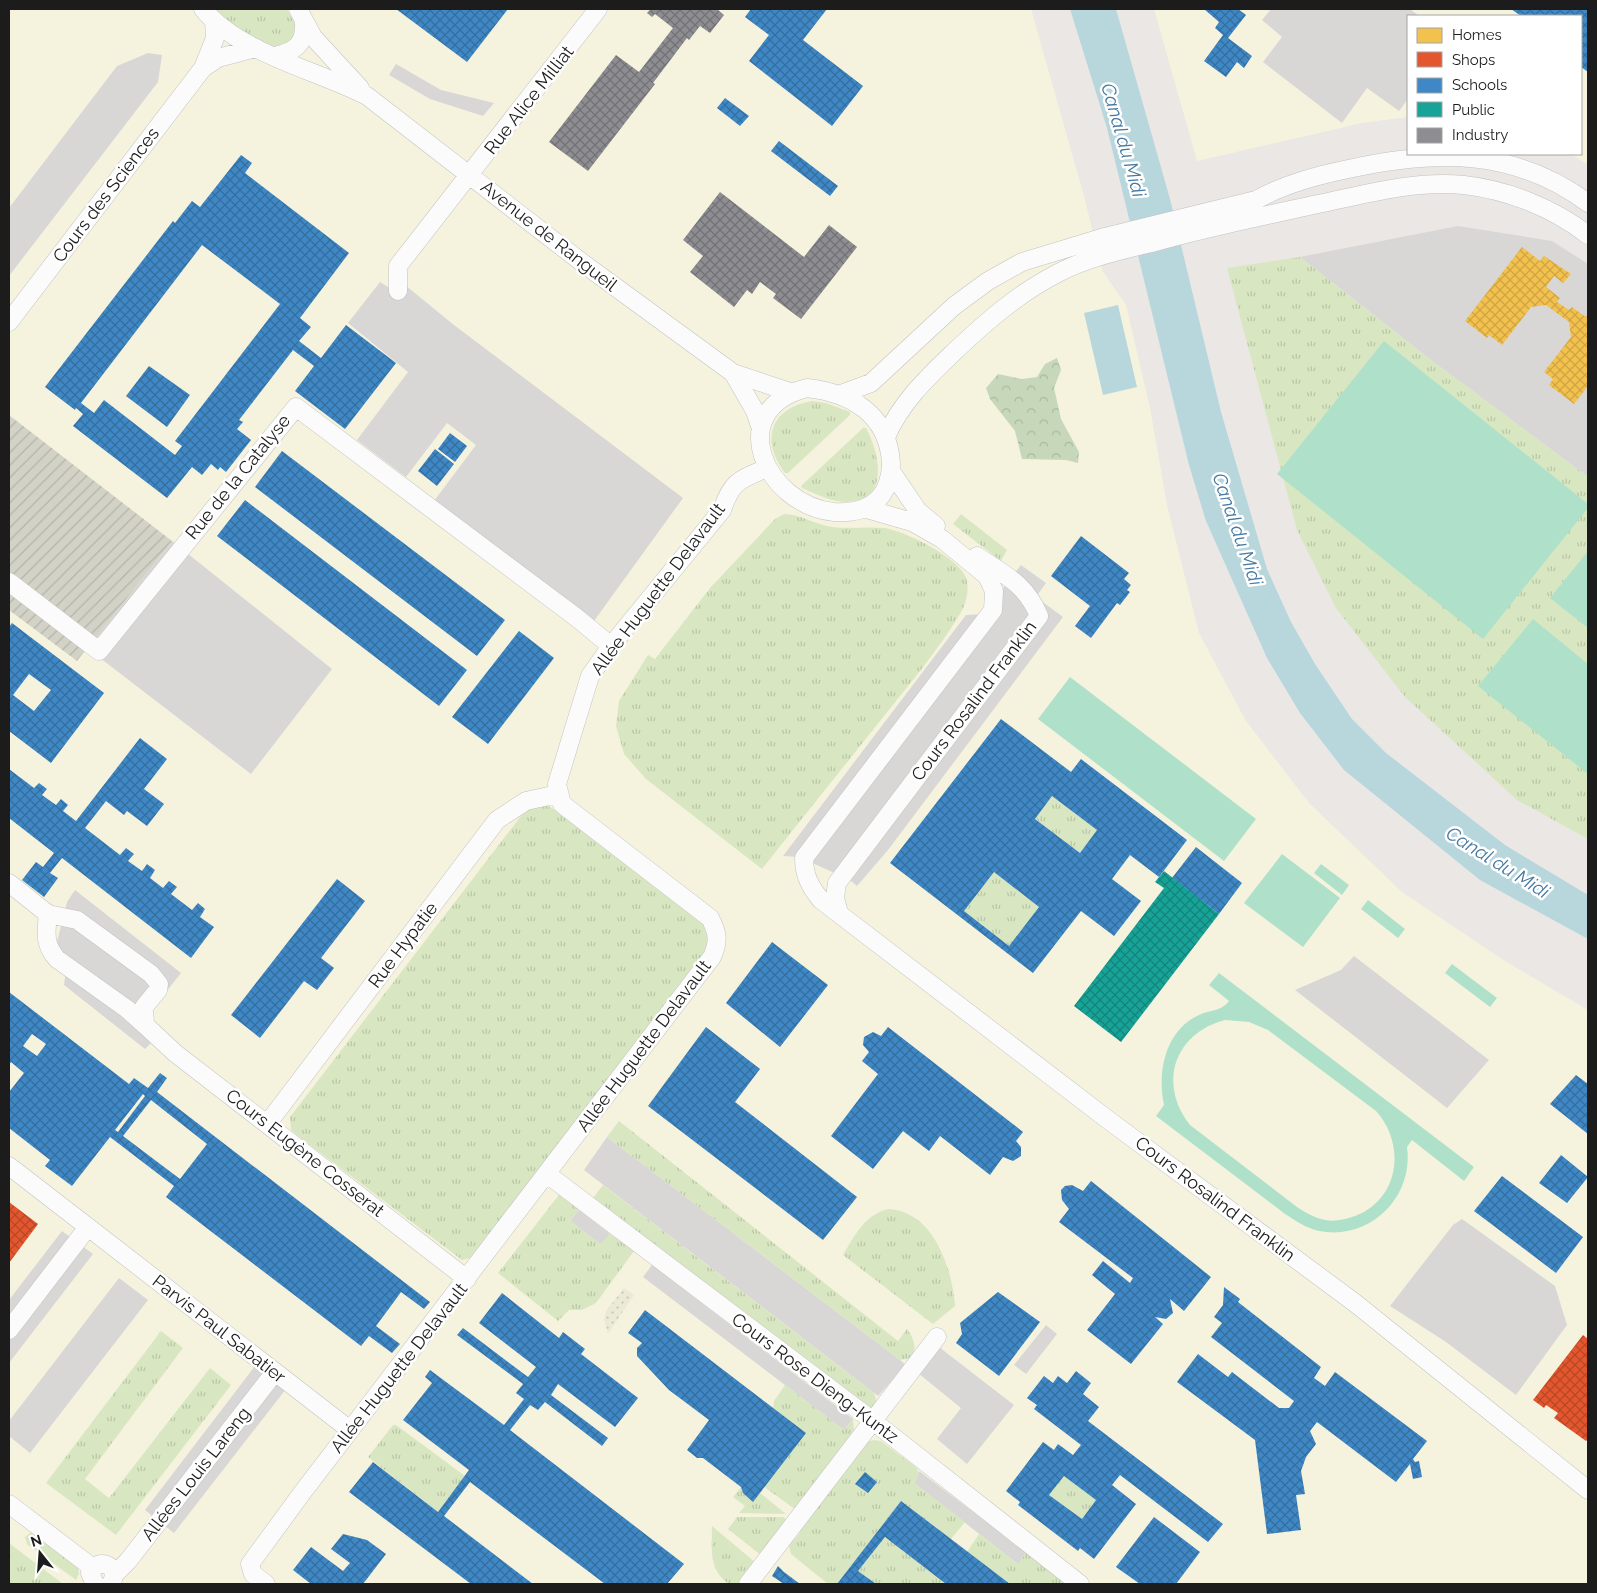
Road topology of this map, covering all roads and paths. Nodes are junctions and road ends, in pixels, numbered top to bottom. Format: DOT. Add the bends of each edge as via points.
graph roads {
  1 [pos="598,9"];
  2 [pos="209,14"];
  3 [pos="301,16"];
  4 [pos="256,48"];
  5 [pos="275,56"];
  6 [pos="203,68"];
  7 [pos="367,96"];
  8 [pos="471,175"];
  9 [pos="1588,203"];
  10 [pos="1202,221"];
  11 [pos="1588,235"];
  12 [pos="398,291"];
  13 [pos="9,321"];
  14 [pos="733,373"];
  15 [pos="790,392"];
  16 [pos="841,394"];
  17 [pos="760,426"];
  18 [pos="886,437"];
  19 [pos="767,468"];
  20 [pos="891,470"];
  21 [pos="867,509"];
  22 [pos="9,582"];
  23 [pos="610,646"];
  24 [pos="558,794"];
  25 [pos="9,883"];
  26 [pos="839,912"];
  27 [pos="48,914"];
  28 [pos="145,1025"];
  29 [pos="268,1123"];
  30 [pos="9,1166"];
  31 [pos="547,1174"];
  32 [pos="88,1227"];
  33 [pos="467,1279"];
  34 [pos="9,1330"];
  35 [pos="937,1337"];
  36 [pos="275,1372"];
  37 [pos="873,1421"];
  38 [pos="350,1430"];
  39 [pos="1588,1490"];
  40 [pos="10,1507"];
  41 [pos="94,1576"];
  42 [pos="259,1579"];
  43 [pos="113,1581"];
  44 [pos="748,1584"];
  45 [pos="1080,1584"];
  1 -- 8 [label="street, Rue Alice Milliat"];
  2 -- 4 [label="street, Avenue de Rangueil" via="231,34"];
  2 -- 6 [label="street, Cours des Sciences" via="215,38"];
  3 -- 5 [label="street, Avenue de Rangueil" via="304,34 297,47"];
  3 -- 7 [label="street, Avenue de Rangueil" via="313,37"];
  4 -- 5 [label="street, Avenue de Rangueil"];
  4 -- 6 [label="street, Cours des Sciences" via="218,58"];
  5 -- 7 [label="street, Avenue de Rangueil"];
  6 -- 13 [label="street, Cours des Sciences"];
  7 -- 8 [label="street, Avenue de Rangueil"];
  8 -- 12 [label="street, Rue Alice Milliat" via="398,266"];
  8 -- 14 [label="street, Avenue de Rangueil" via="584,264"];
  9 -- 10 [label="street" via="1550,181 1510,165 1442,155 1380,162 1313,176"];
  10 -- 11 [label="street" via="1394,188 1439,184 1486,188 1522,199"];
  10 -- 16 [label="street" via="1101,238 1034,257 1001,273 954,306 871,383"];
  10 -- 18 [label="street" via="1062,270 1042,281 993,315 910,396"];
  14 -- 15 [label="street, Avenue de Rangueil"];
  14 -- 17 [label="street, Avenue de Rangueil"];
  15 -- 16 [label="street" via="807,388"];
  15 -- 17 [label="street" via="777,401"];
  16 -- 18 [label="street" via="868,411"];
  17 -- 19 [label="street"];
  18 -- 20 [label="street"];
  19 -- 21 [label="street" via="783,489 811,506 847,513"];
  19 -- 23 [label="street, Allée Huguette Delavault" via="739,481 729,490 722,510"];
  20 -- 21 [label="street" via="880,498"];
  20 -- 26 [label="street, Cours Rosalind Franklin" via="918,511 1021,587 1032,599 1039,616 836,883 835,898"];
  21 -- 26 [label="street, Cours Rosalind Franklin" via="912,522 942,539 987,576 994,591 993,610 804,858 810,888"];
  22 -- 23 [label="street, Rue de la Catalyse" via="99,651 296,406"];
  23 -- 24 [label="street, Allée Huguette Delavault" via="590,676 556,784"];
  24 -- 29 [label="street, Rue Hypatie" via="526,801 497,820"];
  24 -- 31 [label="street, Allée Huguette Delavault" via="562,804 710,918 718,944 712,957"];
  25 -- 27 [label="street"];
  26 -- 39 [label="street, Cours Rosalind Franklin" via="1107,1119 1362,1308"];
  27 -- 28 [label="street, Cours Eugène Cosserat" via="46,938 49,950"];
  27 -- 28 [label="street" via="77,920 151,974 158,990 144,1007"];
  28 -- 29 [label="street, Cours Eugène Cosserat" via="175,1053"];
  29 -- 33 [label="street, Cours Eugène Cosserat"];
  30 -- 32 [label="street, Parvis Paul Sabatier"];
  31 -- 33 [label="street, Allée Huguette Delavault"];
  31 -- 37 [label="street, Cours Rose Dieng-Kuntz"];
  32 -- 34 [label="street"];
  32 -- 36 [label="street, Parvis Paul Sabatier"];
  33 -- 38 [label="street, Allée Huguette Delavault"];
  35 -- 37 [label="street"];
  36 -- 38 [label="street, Parvis Paul Sabatier"];
  36 -- 43 [label="street, Allées Louis Lareng"];
  37 -- 44 [label="street"];
  37 -- 45 [label="street, Cours Rose Dieng-Kuntz"];
  38 -- 42 [label="street, Allée Huguette Delavault" via="250,1564"];
  40 -- 41 [label="street"];
  41 -- 43 [label="street" via="97,1564 105,1564 111,1567"];
}
